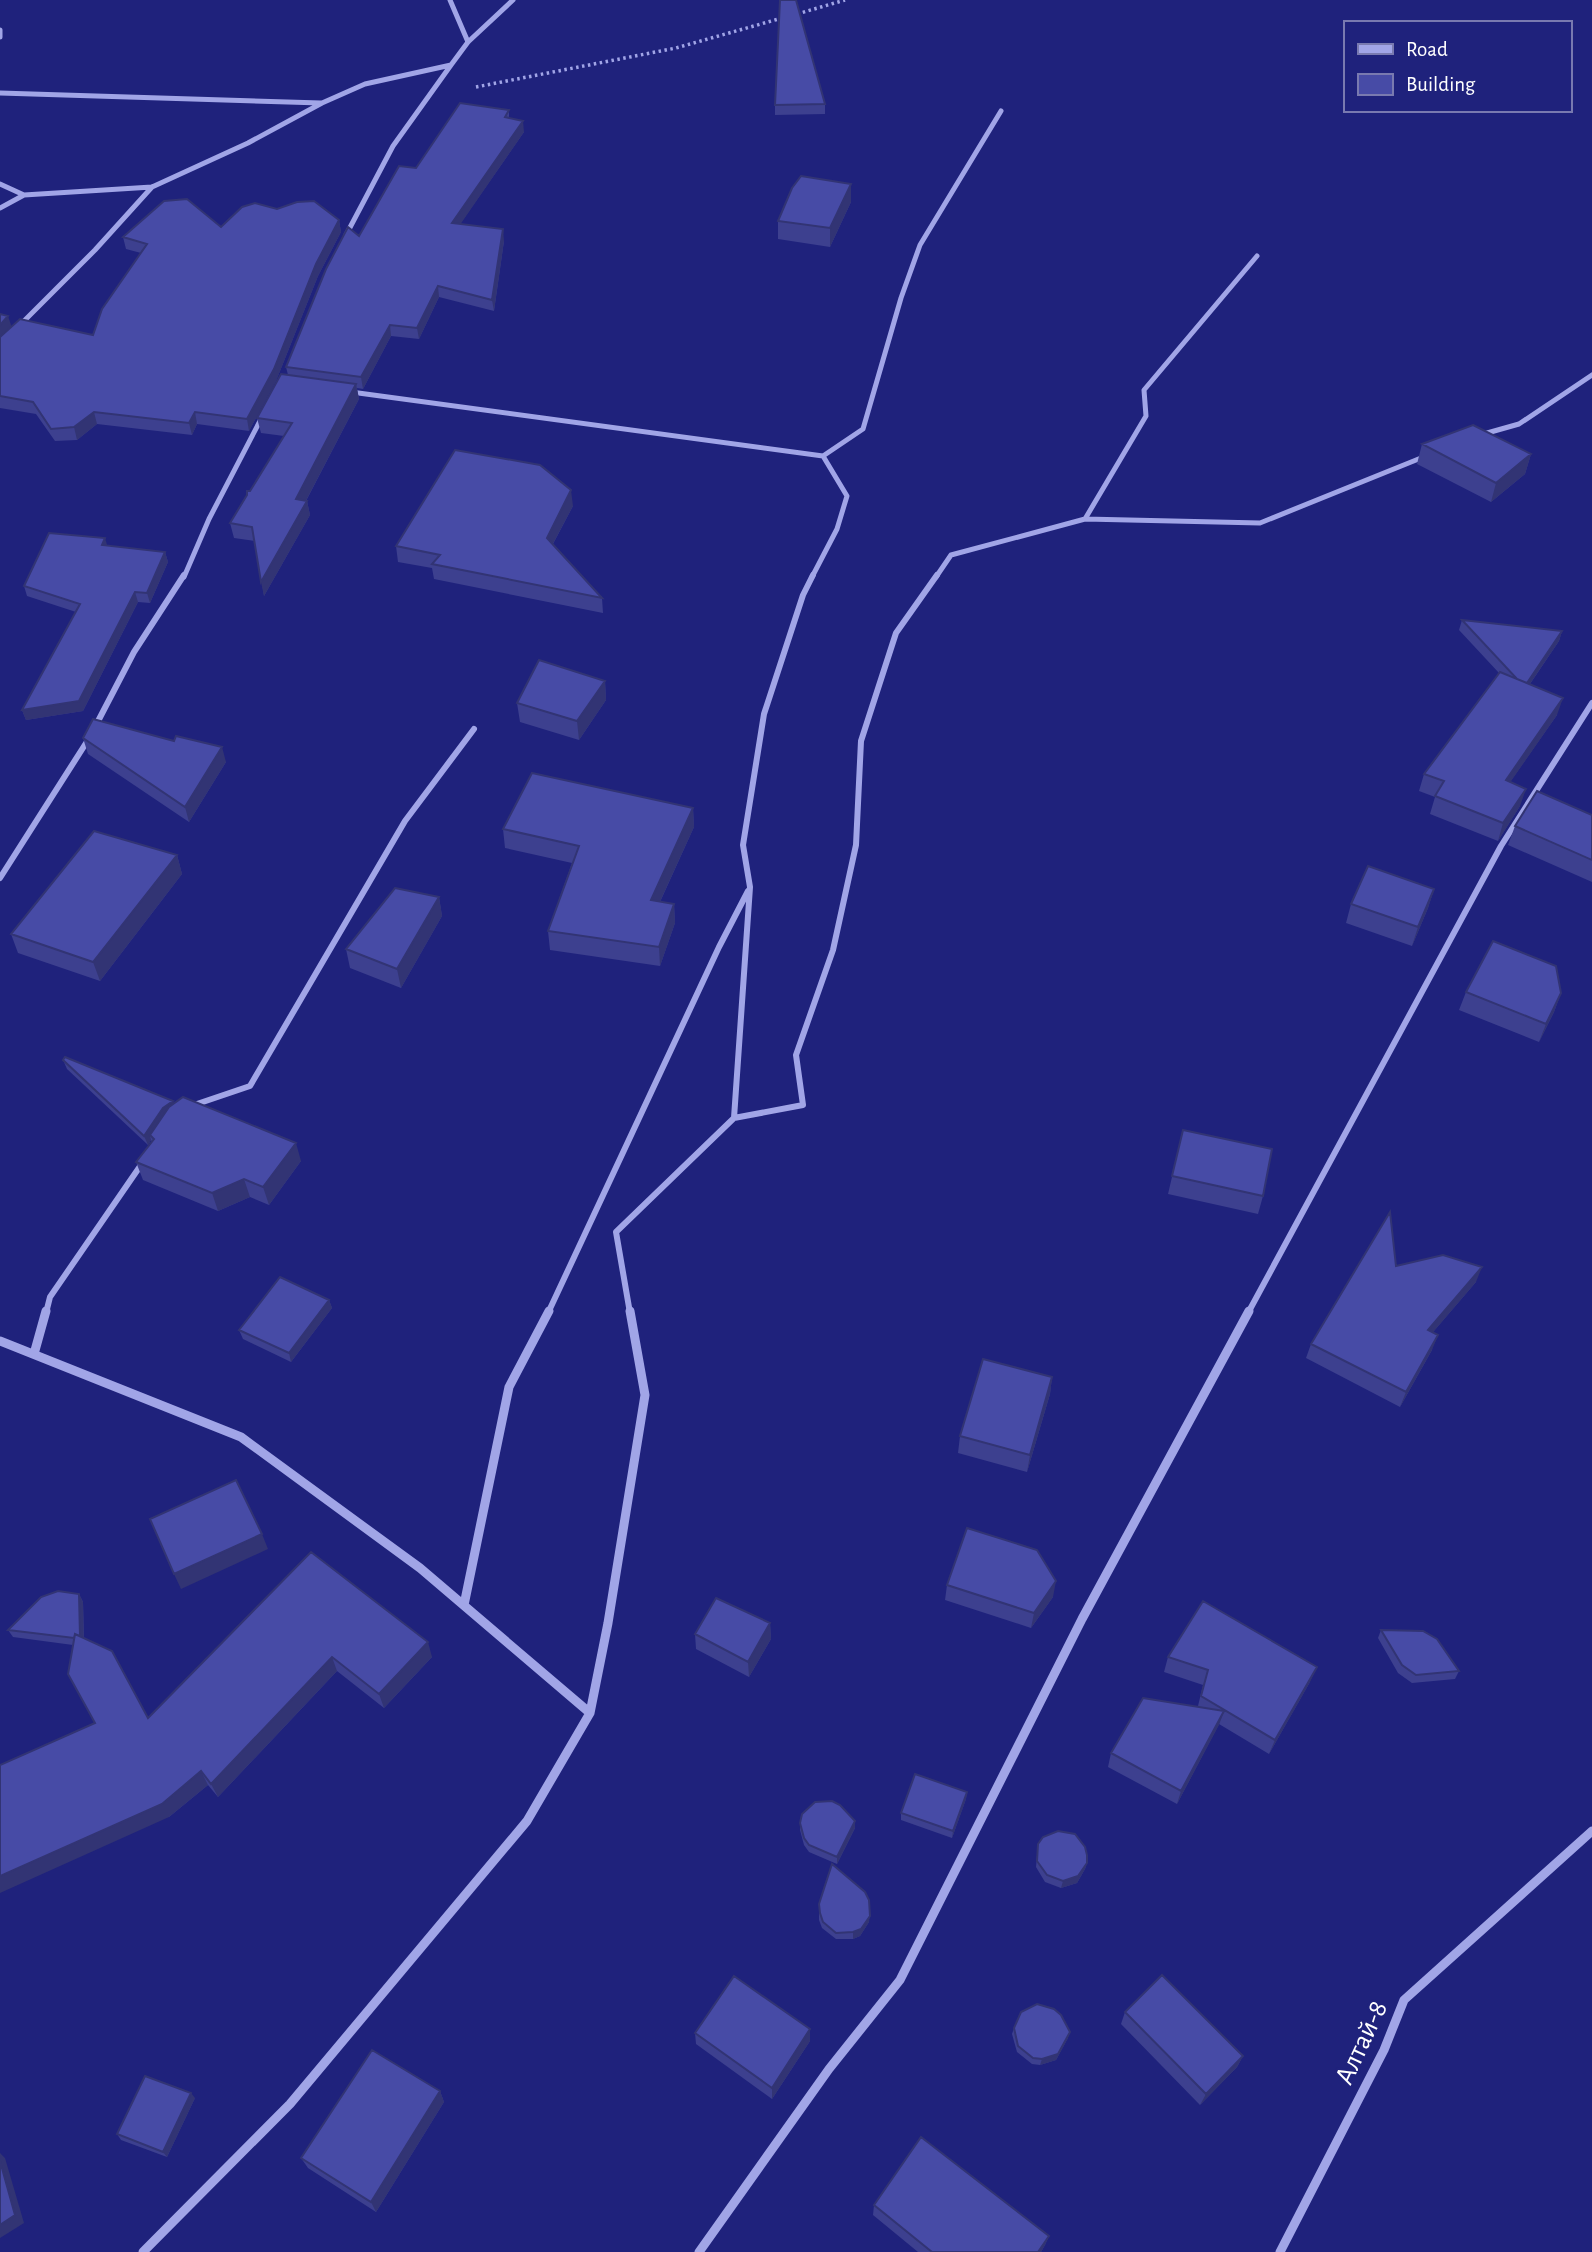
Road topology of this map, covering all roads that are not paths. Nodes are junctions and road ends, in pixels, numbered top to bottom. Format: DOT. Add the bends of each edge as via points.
graph roads {
  1 [pos="450,0"];
  2 [pos="513,0"];
  3 [pos="0,30"];
  4 [pos="0,37"];
  5 [pos="468,42"];
  6 [pos="451,65"];
  7 [pos="0,93"];
  8 [pos="322,103"];
  9 [pos="1001,111"];
  10 [pos="0,184"];
  11 [pos="152,187"];
  12 [pos="23,195"];
  13 [pos="0,208"];
  14 [pos="342,241"];
  15 [pos="1257,256"];
  16 [pos="18,327"];
  17 [pos="1592,374"];
  18 [pos="349,392"];
  19 [pos="264,413"];
  20 [pos="1474,437"];
  21 [pos="1435,452"];
  22 [pos="822,456"];
  23 [pos="1085,520"];
  24 [pos="1592,703"];
  25 [pos="474,729"];
  26 [pos="0,878"];
  27 [pos="750,887"];
  28 [pos="186,1110"];
  29 [pos="734,1118"];
  30 [pos="149,1152"];
  31 [pos="0,1341"];
  32 [pos="33,1354"];
  33 [pos="464,1605"];
  34 [pos="590,1713"];
  35 [pos="1592,1831"];
  36 [pos="144,2252"];
  37 [pos="699,2252"];
  38 [pos="1280,2252"];
  1 -- 5 [label="street"];
  2 -- 5 [label="street"];
  3 -- 4 [label="street"];
  5 -- 6 [label="street"];
  6 -- 8 [label="street" via="365,84"];
  6 -- 14 [label="street" via="393,146"];
  7 -- 8 [label="street"];
  8 -- 11 [label="street"];
  9 -- 22 [label="street" via="920,244 863,429"];
  10 -- 12 [label="street"];
  11 -- 12 [label="street"];
  11 -- 16 [label="street"];
  12 -- 13 [label="street"];
  15 -- 23 [label="street" via="1144,390 1146,416"];
  17 -- 20 [label="street" via="1519,424"];
  18 -- 22 [label="street"];
  19 -- 26 [label="street" via="184,576 134,652 79,758"];
  21 -- 23 [label="street" via="1260,523"];
  22 -- 27 [label="street" via="847,496 837,529 803,595 764,714 743,845"];
  23 -- 29 [label="street" via="951,555 896,633 861,741 856,845 833,950 796,1055 803,1105"];
  24 -- 37 [label="street" via="1501,846 1082,1619 900,1980 829,2069"];
  25 -- 28 [label="street" via="405,821 250,1086"];
  27 -- 29 [label="street"];
  27 -- 33 [label="street" via="565,1279 509,1387"];
  29 -- 34 [label="street" via="616,1232 645,1395"];
  30 -- 32 [label="street" via="50,1297"];
  31 -- 32 [label="street"];
  32 -- 33 [label="street" via="241,1437 421,1568"];
  33 -- 34 [label="street"];
  34 -- 36 [label="street" via="527,1821 290,2104"];
  35 -- 38 [label="street, Алтай-8" via="1404,2000 1384,2050"];
}
